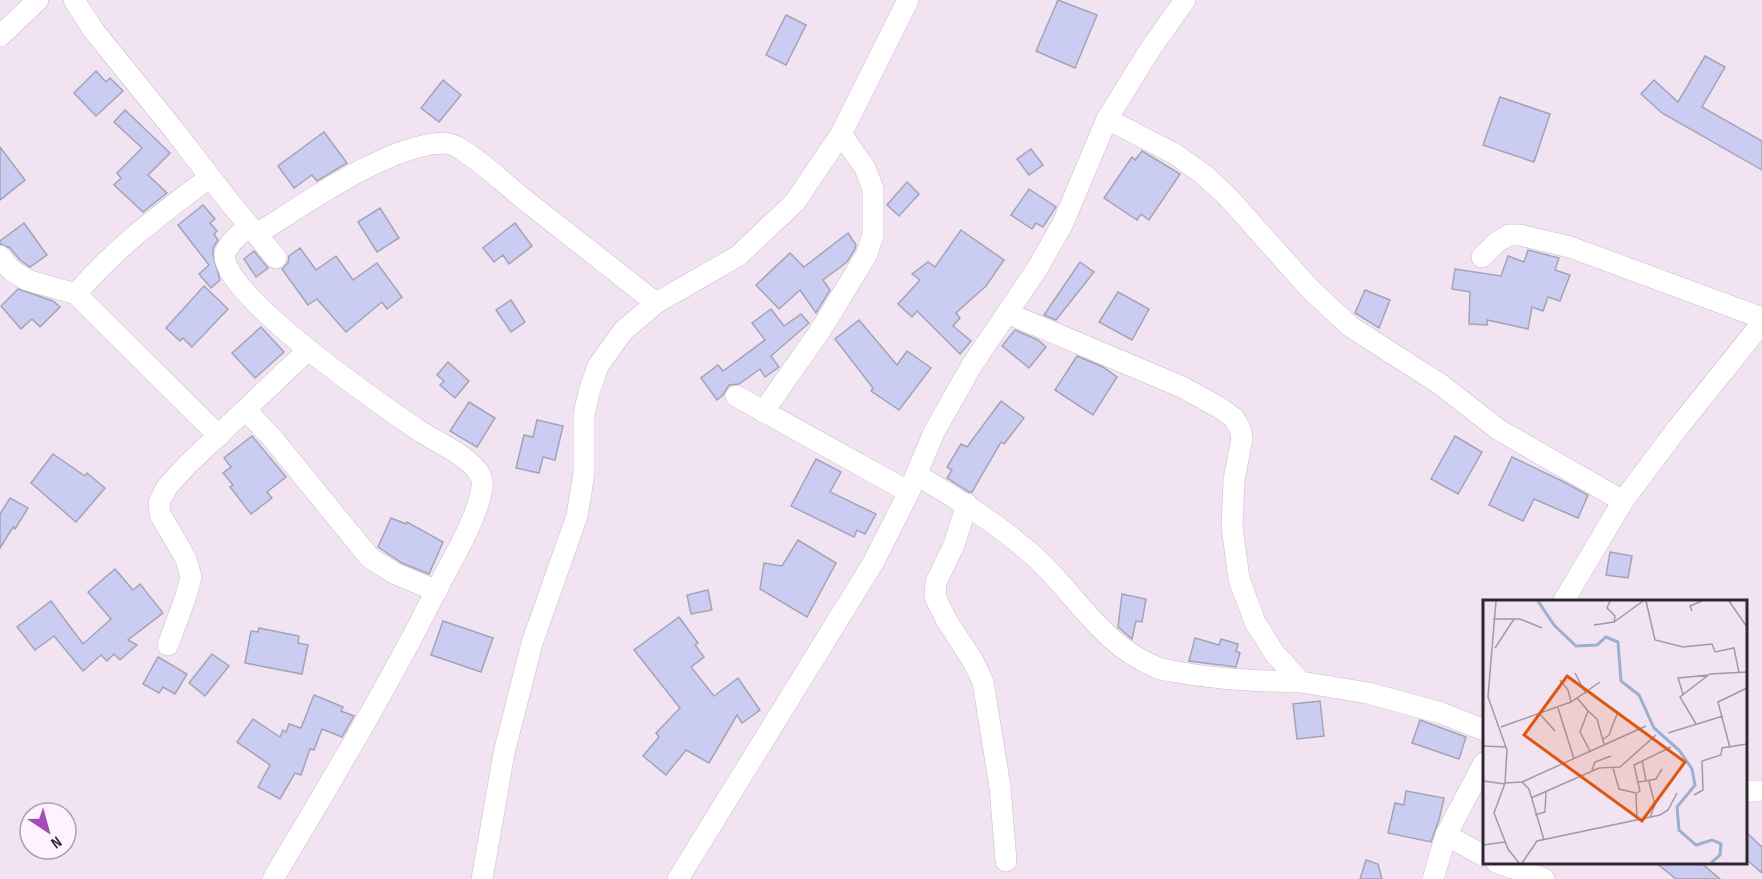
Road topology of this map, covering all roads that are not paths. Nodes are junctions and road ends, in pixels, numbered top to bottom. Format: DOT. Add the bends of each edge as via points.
graph roads {
  1 [pos="38,0"];
  2 [pos="74,0"];
  3 [pos="908,0"];
  4 [pos="1185,0"];
  5 [pos="0,36"];
  6 [pos="1107,119"];
  7 [pos="841,134"];
  8 [pos="210,177"];
  9 [pos="253,230"];
  10 [pos="0,256"];
  11 [pos="1482,257"];
  12 [pos="276,258"];
  13 [pos="76,294"];
  14 [pos="656,303"];
  15 [pos="1007,313"];
  16 [pos="1762,320"];
  17 [pos="307,351"];
  18 [pos="736,396"];
  19 [pos="246,410"];
  20 [pos="764,412"];
  21 [pos="219,436"];
  22 [pos="913,484"];
  23 [pos="1623,501"];
  24 [pos="967,504"];
  25 [pos="437,591"];
  26 [pos="1564,600"];
  27 [pos="168,645"];
  28 [pos="1301,682"];
  29 [pos="1483,729"];
  30 [pos="1483,767"];
  31 [pos="1446,835"];
  32 [pos="1483,855"];
  33 [pos="1006,861"];
  34 [pos="1502,864"];
  35 [pos="273,879"];
  36 [pos="482,879"];
  37 [pos="678,879"];
  38 [pos="1433,879"];
  39 [pos="1544,879"];
  1 -- 5 [label="street"];
  2 -- 8 [label="street" via="94,32"];
  3 -- 7 [label="street"];
  4 -- 6 [label="street"];
  6 -- 15 [label="street" via="1063,223"];
  6 -- 23 [label="street" via="1203,174 1311,290 1352,327 1440,384 1499,430"];
  7 -- 14 [label="street" via="795,202 738,256"];
  7 -- 20 [label="street" via="865,168 873,189 873,235 867,254 826,321"];
  8 -- 9 [label="street"];
  8 -- 13 [label="street" via="132,237"];
  9 -- 12 [label="street"];
  9 -- 14 [label="street" via="372,165 415,149 448,144 493,172"];
  9 -- 17 [label="street" via="231,243 225,254 227,269"];
  10 -- 13 [label="street" via="11,270 27,280"];
  11 -- 16 [label="street" via="1509,235 1520,235 1570,247"];
  13 -- 21 [label="street"];
  14 -- 36 [label="street" via="623,331 607,351 589,392 577,516 532,643 504,753"];
  15 -- 22 [label="street" via="934,432"];
  15 -- 28 [label="street" via="1182,387 1234,418 1242,438 1234,480 1232,527 1239,579 1255,622 1275,654"];
  16 -- 23 [label="street"];
  17 -- 19 [label="street"];
  17 -- 25 [label="street" via="479,473 482,487 471,520"];
  18 -- 20 [label="street"];
  19 -- 21 [label="street"];
  19 -- 25 [label="street" via="370,558"];
  20 -- 22 [label="street"];
  21 -- 27 [label="street" via="167,487 159,502 160,514 186,559 191,577"];
  22 -- 24 [label="street"];
  22 -- 37 [label="street" via="873,563"];
  23 -- 26 [label="street"];
  24 -- 28 [label="street" via="1037,559 1106,635 1158,668 1232,680"];
  24 -- 33 [label="street" via="954,545 936,582 935,597 983,682 1000,787"];
  25 -- 35 [label="street"];
  28 -- 29 [label="street" via="1368,693"];
  30 -- 31 [label="street"];
  31 -- 32 [label="street"];
  31 -- 38 [label="street"];
  34 -- 39 [label="street"];
}
